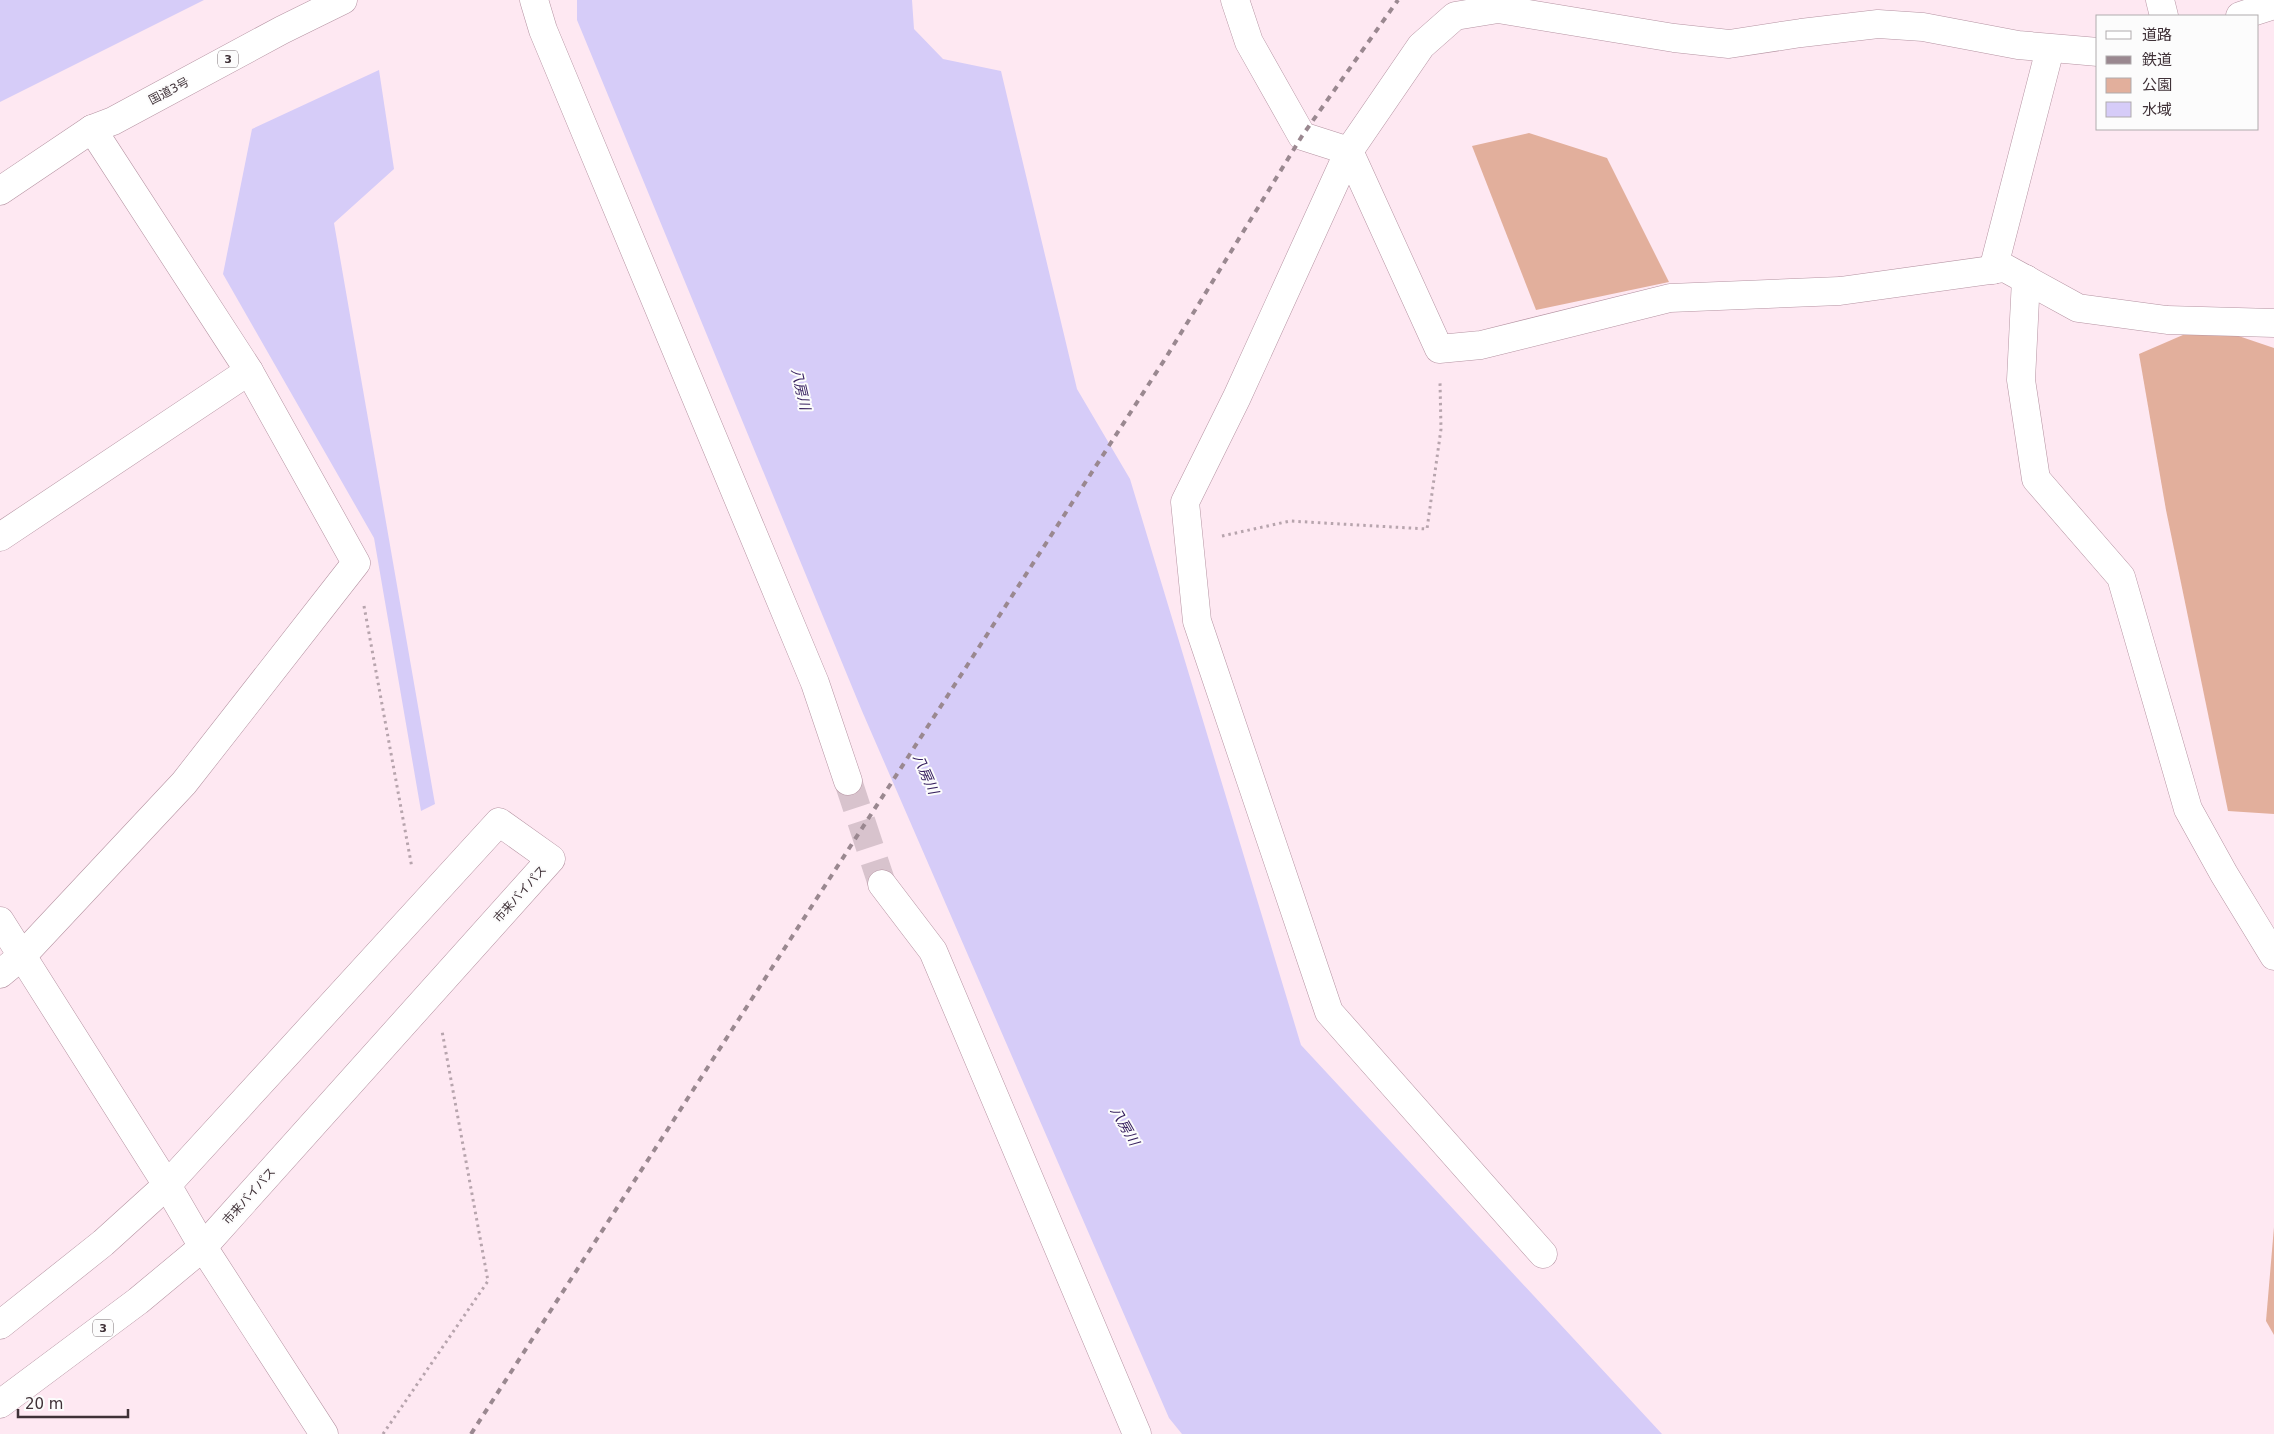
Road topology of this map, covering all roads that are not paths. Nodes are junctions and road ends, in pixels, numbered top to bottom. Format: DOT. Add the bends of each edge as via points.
graph roads {
  1 [pos="344,0"];
  2 [pos="534,0"];
  3 [pos="1235,0"];
  4 [pos="2160,0"];
  5 [pos="2274,5"];
  6 [pos="2164,15"];
  7 [pos="2243,15"];
  8 [pos="2050,49"];
  9 [pos="2096,52"];
  10 [pos="102,125"];
  11 [pos="1348,151"];
  12 [pos="0,191"];
  13 [pos="1993,270"];
  14 [pos="2026,279"];
  15 [pos="2274,323"];
  16 [pos="249,371"];
  17 [pos="0,537"];
  18 [pos="848,781"];
  19 [pos="882,884"];
  20 [pos="0,921"];
  21 [pos="23,955"];
  22 [pos="2274,956"];
  23 [pos="0,974"];
  24 [pos="167,1185"];
  25 [pos="202,1247"];
  26 [pos="1544,1254"];
  27 [pos="0,1325"];
  28 [pos="0,1404"];
  29 [pos="324,1434"];
  30 [pos="1137,1434"];
  1 -- 10 [label="main road, 国道3号 / 3"];
  2 -- 18 [label="main road" via="543,30 815,683"];
  3 -- 11 [label="main road" via="1249,42 1302,136"];
  4 -- 6 [label="main road"];
  5 -- 7 [label="main road"];
  8 -- 9 [label="main road"];
  8 -- 11 [label="main road" via="1923,27 1878,24 1729,44 1498,9 1455,16 1421,46"];
  8 -- 13 [label="main road"];
  10 -- 12 [label="main road, 国道3号 / 3"];
  10 -- 16 [label="main road"];
  11 -- 13 [label="main road" via="1439,349 1481,345 1670,298 1840,291"];
  11 -- 26 [label="main road" via="1237,397 1185,502 1197,621 1329,1012"];
  13 -- 14 [label="main road" via="2005,268"];
  14 -- 15 [label="main road" via="2078,308 2167,320"];
  14 -- 22 [label="main road" via="2020,380 2036,479 2121,577 2188,809"];
  16 -- 17 [label="main road"];
  16 -- 21 [label="main road" via="356,564 184,783"];
  19 -- 30 [label="main road" via="933,951"];
  20 -- 21 [label="main road"];
  21 -- 23 [label="main road"];
  21 -- 24 [label="main road"];
  24 -- 25 [label="main road"];
  24 -- 25 [label="main road, 市来バイパス / 3" via="499,822 551,859"];
  24 -- 27 [label="main road, 市来バイパス / 3" via="104,1243"];
  25 -- 28 [label="main road, 市来バイパス / 3" via="138,1302"];
  25 -- 29 [label="main road"];
}
